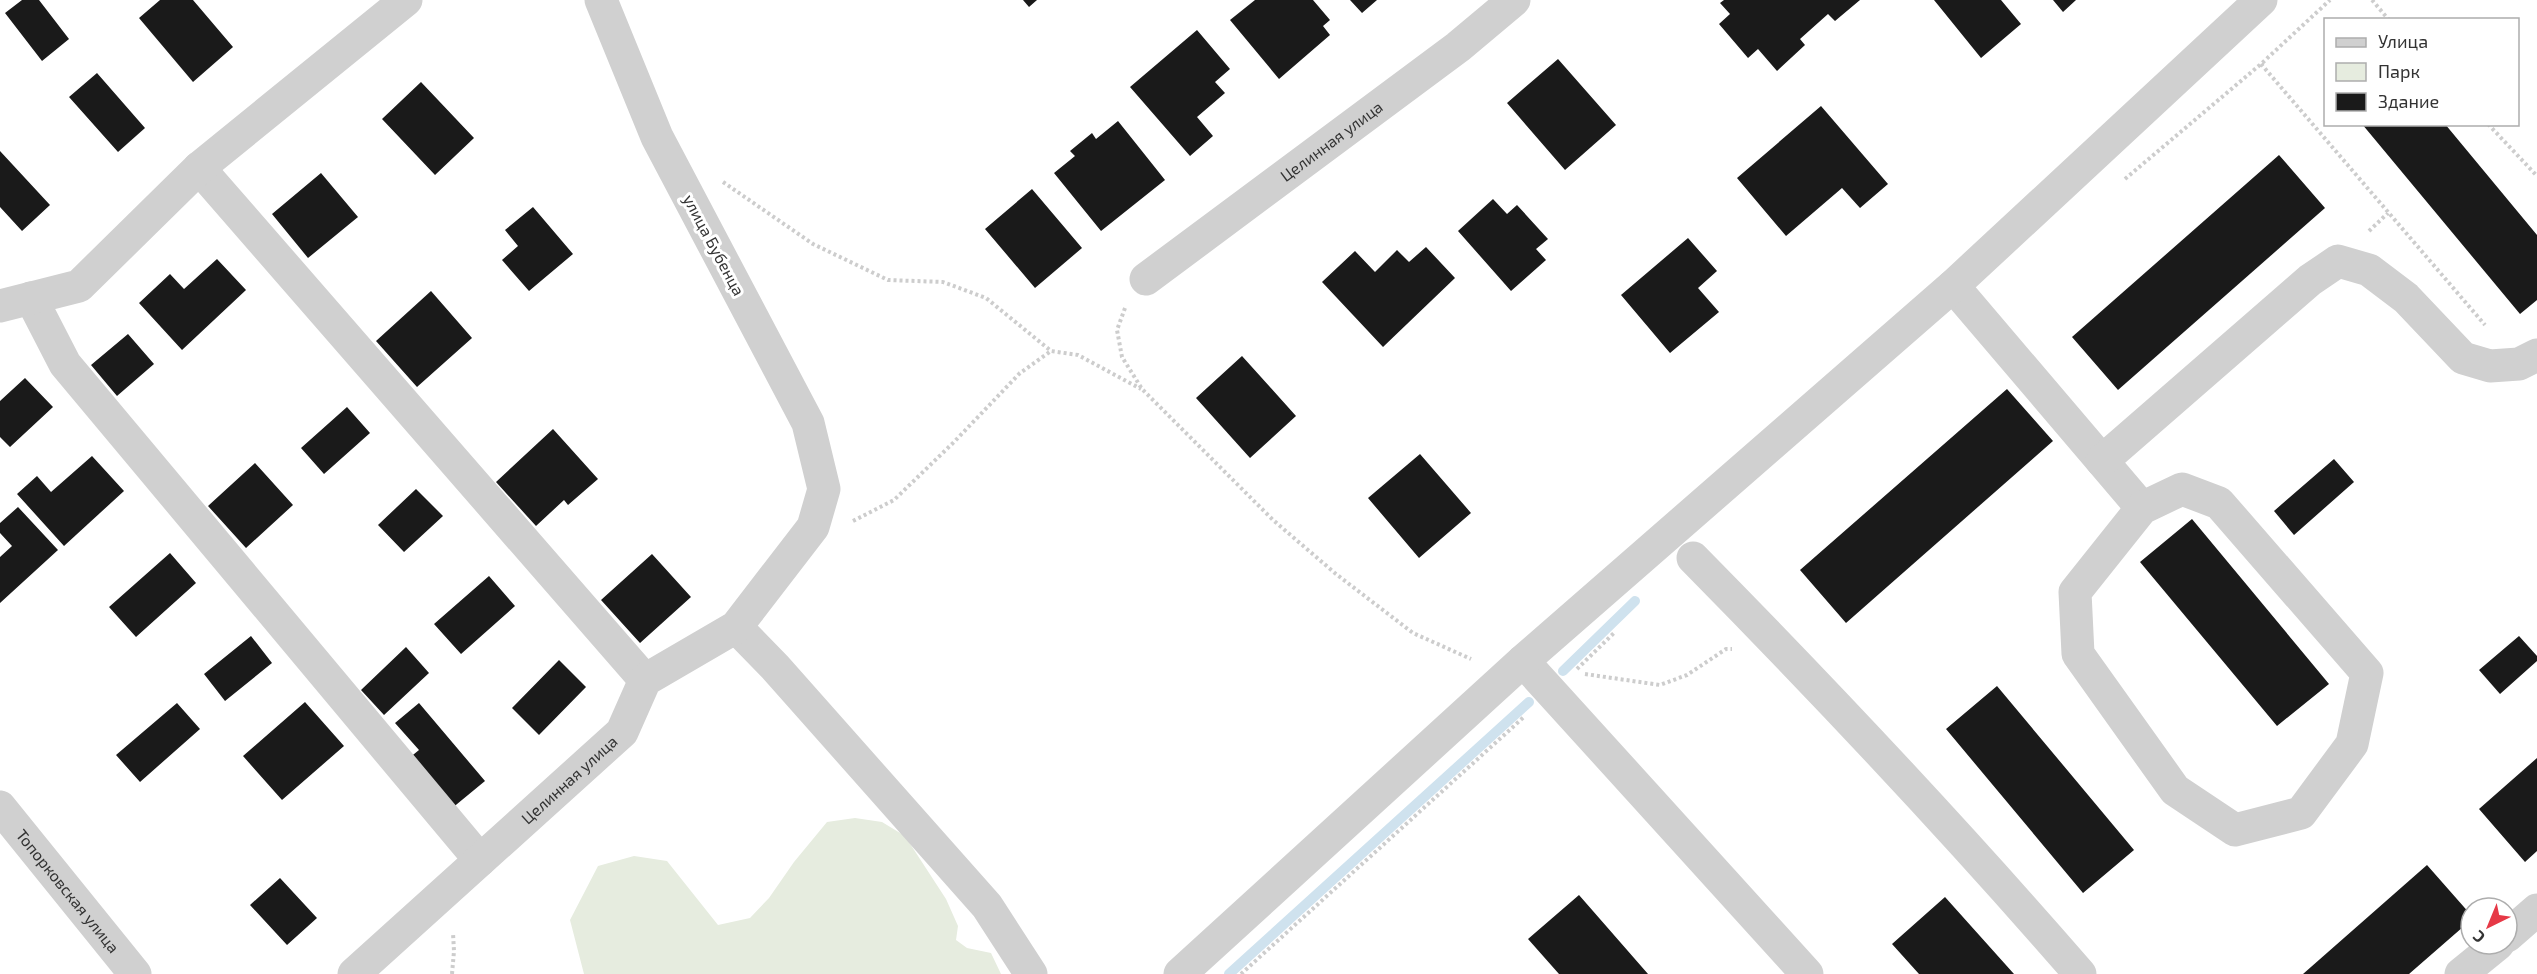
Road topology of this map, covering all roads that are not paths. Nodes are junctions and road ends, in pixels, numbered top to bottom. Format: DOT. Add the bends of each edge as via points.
graph roads {
  1 [pos="406,0"];
  2 [pos="601,0"];
  3 [pos="1514,0"];
  4 [pos="2261,0"];
  5 [pos="200,168"];
  6 [pos="1146,279"];
  7 [pos="1953,286"];
  8 [pos="15,302"];
  9 [pos="2531,368"];
  10 [pos="2102,461"];
  11 [pos="2142,508"];
  12 [pos="1693,558"];
  13 [pos="736,627"];
  14 [pos="1515,669"];
  15 [pos="645,680"];
  16 [pos="0,807"];
  17 [pos="480,860"];
  18 [pos="2537,910"];
  19 [pos="2519,926"];
  20 [pos="2483,956"];
  21 [pos="135,974"];
  22 [pos="354,974"];
  23 [pos="1031,974"];
  24 [pos="1180,974"];
  25 [pos="1807,974"];
  26 [pos="2080,974"];
  27 [pos="2461,974"];
  1 -- 5 [label="street"];
  2 -- 13 [label="street, улица Бубенца" via="657,137 808,423 824,489 813,527"];
  3 -- 6 [label="street, Целинная улица" via="1458,47"];
  4 -- 7 [label="street"];
  5 -- 8 [label="street" via="78,286"];
  5 -- 15 [label="street"];
  7 -- 10 [label="street"];
  7 -- 14 [label="street"];
  8 -- 17 [label="street"];
  9 -- 10 [label="street" via="2490,366 2463,358 2406,298 2369,270 2338,261 2310,280"];
  10 -- 11 [label="street"];
  11 -- 11 [label="street" via="2075,592 2078,654 2175,790 2235,830 2301,813 2352,744 2367,673 2219,503 2182,489"];
  12 -- 26 [label="street" via="1985,864"];
  13 -- 15 [label="street"];
  13 -- 23 [label="street" via="987,906"];
  14 -- 24 [label="street"];
  14 -- 25 [label="street"];
  15 -- 17 [label="street, Целинная улица" via="622,732"];
  16 -- 21 [label="street, Топорковская улица"];
  17 -- 22 [label="street, Целинная улица"];
  18 -- 19 [label="street"];
  20 -- 27 [label="street"];
}
